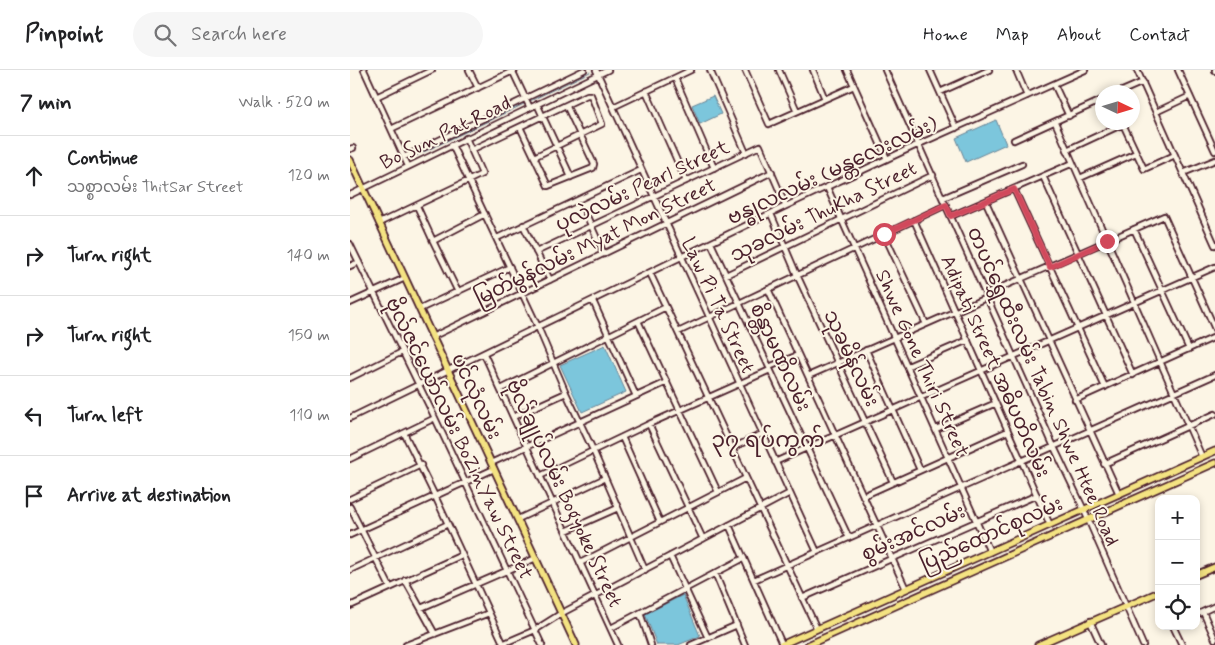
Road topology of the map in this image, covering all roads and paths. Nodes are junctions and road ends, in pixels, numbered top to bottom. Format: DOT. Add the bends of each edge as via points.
graph roads {
  1 [pos="364,70"];
  2 [pos="432,70"];
  3 [pos="469,70"];
  4 [pos="514,70"];
  5 [pos="584,70"];
  6 [pos="608,70"];
  7 [pos="691,70"];
  8 [pos="710,70"];
  9 [pos="746,70"];
  10 [pos="779,70"];
  11 [pos="813,70"];
  12 [pos="847,70"];
  13 [pos="885,70"];
  14 [pos="930,70"];
  15 [pos="989,70"];
  16 [pos="1016,70"];
  17 [pos="1085,70"];
  18 [pos="1137,70"];
  19 [pos="1178,70"];
  20 [pos="597,72"];
  21 [pos="675,78"];
  22 [pos="1143,82"];
  23 [pos="1054,84"];
  24 [pos="1136,85"];
  25 [pos="854,86"];
  26 [pos="478,88"];
  27 [pos="646,91"];
  28 [pos="940,92"];
  29 [pos="1027,96"];
  30 [pos="1190,96"];
  31 [pos="376,97"];
  32 [pos="525,98"];
  33 [pos="825,99"];
  34 [pos="1095,103"];
  35 [pos="537,104"];
  36 [pos="566,105"];
  37 [pos="613,107"];
  38 [pos="530,108"];
  39 [pos="797,111"];
  40 [pos="1156,112"];
  41 [pos="543,116"];
  42 [pos="1069,116"];
  43 [pos="1055,122"];
  44 [pos="520,126"];
  45 [pos="956,128"];
  46 [pos="391,129"];
  47 [pos="1108,130"];
  48 [pos="1126,130"];
  49 [pos="580,135"];
  50 [pos="466,138"];
  51 [pos="1014,140"];
  52 [pos="919,144"];
  53 [pos="452,145"];
  54 [pos="558,146"];
  55 [pos="471,150"];
  56 [pos="1067,150"];
  57 [pos="1215,151"];
  58 [pos="1136,152"];
  59 [pos="746,153"];
  60 [pos="1175,155"];
  61 [pos="404,157"];
  62 [pos="534,157"];
  63 [pos="886,159"];
  64 [pos="350,160"];
  65 [pos="1215,160"];
  66 [pos="1073,163"];
  67 [pos="1022,164"];
  68 [pos="408,166"];
  69 [pos="714,168"];
  70 [pos="641,170"];
  71 [pos="772,172"];
  72 [pos="1183,173"];
  73 [pos="933,176"];
  74 [pos="1043,176"];
  75 [pos="571,177"];
  76 [pos="1080,178"];
  77 [pos="469,181"];
  78 [pos="686,181"];
  79 [pos="828,187"];
  80 [pos="363,189"];
  81 [pos="1014,189"];
  82 [pos="350,195"];
  83 [pos="653,196"];
  84 [pos="943,198"];
  85 [pos="986,202"];
  86 [pos="946,205"];
  87 [pos="417,206"];
  88 [pos="786,206"];
  89 [pos="585,212"];
  90 [pos="485,214"];
  91 [pos="771,214"];
  92 [pos="951,216"];
  93 [pos="842,219"];
  94 [pos="914,220"];
  95 [pos="379,223"];
  96 [pos="666,224"];
  97 [pos="524,226"];
  98 [pos="591,226"];
  99 [pos="1134,229"];
  100 [pos="884,234"];
  101 [pos="497,238"];
  102 [pos="433,241"];
  103 [pos="1107,241"];
  104 [pos="711,243"];
  105 [pos="350,244"];
  106 [pos="1215,245"];
  107 [pos="785,246"];
  108 [pos="855,248"];
  109 [pos="536,252"];
  110 [pos="604,254"];
  111 [pos="1078,254"];
  112 [pos="681,258"];
  113 [pos="359,262"];
  114 [pos="350,266"];
  115 [pos="1215,266"];
  116 [pos="510,267"];
  117 [pos="1050,267"];
  118 [pos="650,273"];
  119 [pos="726,274"];
  120 [pos="797,276"];
  121 [pos="1191,277"];
  122 [pos="405,278"];
  123 [pos="550,280"];
  124 [pos="1021,280"];
  125 [pos="768,289"];
  126 [pos="1162,290"];
  127 [pos="373,292"];
  128 [pos="458,292"];
  129 [pos="522,293"];
  130 [pos="987,295"];
  131 [pos="593,301"];
  132 [pos="1134,302"];
  133 [pos="350,303"];
  134 [pos="739,303"];
  135 [pos="666,307"];
  136 [pos="420,309"];
  137 [pos="955,311"];
  138 [pos="1106,315"];
  139 [pos="709,318"];
  140 [pos="638,321"];
  141 [pos="926,324"];
  142 [pos="538,327"];
  143 [pos="1078,328"];
  144 [pos="1215,329"];
  145 [pos="678,332"];
  146 [pos="608,336"];
  147 [pos="432,337"];
  148 [pos="895,337"];
  149 [pos="1215,337"];
  150 [pos="968,340"];
  151 [pos="1048,341"];
  152 [pos="1189,348"];
  153 [pos="866,350"];
  154 [pos="402,352"];
  155 [pos="484,354"];
  156 [pos="798,355"];
  157 [pos="1014,356"];
  158 [pos="837,362"];
  159 [pos="1160,362"];
  160 [pos="553,363"];
  161 [pos="908,366"];
  162 [pos="770,368"];
  163 [pos="350,370"];
  164 [pos="448,370"];
  165 [pos="981,370"];
  166 [pos="1133,374"];
  167 [pos="808,376"];
  168 [pos="1215,376"];
  169 [pos="351,378"];
  170 [pos="667,382"];
  171 [pos="739,383"];
  172 [pos="418,386"];
  173 [pos="1105,387"];
  174 [pos="501,389"];
  175 [pos="566,393"];
  176 [pos="1174,394"];
  177 [pos="636,396"];
  178 [pos="708,397"];
  179 [pos="922,397"];
  180 [pos="1075,400"];
  181 [pos="996,403"];
  182 [pos="680,410"];
  183 [pos="893,410"];
  184 [pos="1215,414"];
  185 [pos="513,417"];
  186 [pos="350,418"];
  187 [pos="435,418"];
  188 [pos="579,422"];
  189 [pos="865,422"];
  190 [pos="650,424"];
  191 [pos="1188,426"];
  192 [pos="936,429"];
  193 [pos="1008,431"];
  194 [pos="1089,431"];
  195 [pos="404,433"];
  196 [pos="762,434"];
  197 [pos="836,435"];
  198 [pos="622,437"];
  199 [pos="527,446"];
  200 [pos="1054,447"];
  201 [pos="732,448"];
  202 [pos="807,448"];
  203 [pos="593,450"];
  204 [pos="1215,451"];
  205 [pos="1202,457"];
  206 [pos="350,458"];
  207 [pos="949,458"];
  208 [pos="1022,461"];
  209 [pos="775,462"];
  210 [pos="1215,463"];
  211 [pos="1104,464"];
  212 [pos="421,466"];
  213 [pos="492,466"];
  214 [pos="920,470"];
  215 [pos="540,476"];
  216 [pos="605,478"];
  217 [pos="746,478"];
  218 [pos="464,482"];
  219 [pos="893,482"];
  220 [pos="962,488"];
  221 [pos="718,492"];
  222 [pos="790,494"];
  223 [pos="1119,494"];
  224 [pos="1037,495"];
  225 [pos="435,496"];
  226 [pos="863,496"];
  227 [pos="350,499"];
  228 [pos="553,504"];
  229 [pos="350,507"];
  230 [pos="688,507"];
  231 [pos="618,508"];
  232 [pos="760,509"];
  233 [pos="1084,510"];
  234 [pos="1088,519"];
  235 [pos="518,520"];
  236 [pos="977,520"];
  237 [pos="660,522"];
  238 [pos="448,524"];
  239 [pos="729,525"];
  240 [pos="877,525"];
  241 [pos="1050,525"];
  242 [pos="361,529"];
  243 [pos="566,531"];
  244 [pos="350,534"];
  245 [pos="630,537"];
  246 [pos="849,538"];
  247 [pos="703,539"];
  248 [pos="817,552"];
  249 [pos="990,552"];
  250 [pos="462,555"];
  251 [pos="670,556"];
  252 [pos="982,556"];
  253 [pos="892,557"];
  254 [pos="536,558"];
  255 [pos="744,558"];
  256 [pos="376,559"];
  257 [pos="580,563"];
  258 [pos="986,565"];
  259 [pos="786,566"];
  260 [pos="1215,567"];
  261 [pos="350,570"];
  262 [pos="645,570"];
  263 [pos="506,571"];
  264 [pos="715,573"];
  265 [pos="1200,573"];
  266 [pos="405,580"];
  267 [pos="754,580"];
  268 [pos="476,585"];
  269 [pos="390,587"];
  270 [pos="685,589"];
  271 [pos="906,589"];
  272 [pos="1155,594"];
  273 [pos="596,595"];
  274 [pos="802,598"];
  275 [pos="350,606"];
  276 [pos="1126,606"];
  277 [pos="1215,606"];
  278 [pos="421,608"];
  279 [pos="1203,612"];
  280 [pos="489,613"];
  281 [pos="562,613"];
  282 [pos="640,613"];
  283 [pos="1200,613"];
  284 [pos="1090,621"];
  285 [pos="737,625"];
  286 [pos="827,625"];
  287 [pos="611,628"];
  288 [pos="817,629"];
  289 [pos="535,630"];
  290 [pos="1175,630"];
  291 [pos="436,634"];
  292 [pos="832,634"];
  293 [pos="708,638"];
  294 [pos="1215,639"];
  295 [pos="406,645"];
  296 [pos="503,645"];
  297 [pos="542,645"];
  298 [pos="576,645"];
  299 [pos="618,645"];
  300 [pos="651,645"];
  301 [pos="691,645"];
  302 [pos="745,645"];
  303 [pos="781,645"];
  304 [pos="808,645"];
  305 [pos="1038,645"];
  306 [pos="1101,645"];
  307 [pos="1143,645"];
  308 [pos="1182,645"];
  1 -- 31 [label="street"];
  2 -- 31 [label="street"];
  3 -- 26 [label="street"];
  4 -- 26 [label="street"];
  4 -- 32 [label="street"];
  5 -- 32 [label="street"];
  6 -- 20 [label="street, Bo Sun Pat Road"];
  7 -- 21 [label="street"];
  8 -- 59 [label="street"];
  9 -- 39 [label="street" via="769,124"];
  10 -- 39 [label="street"];
  11 -- 33 [label="street"];
  12 -- 25 [label="street"];
  13 -- 52 [label="street, တပင်ရွှေထီးလမ်း Tabin Shwe Htee Road"];
  14 -- 28 [label="street"];
  15 -- 28 [label="street"];
  16 -- 29 [label="street"];
  17 -- 23 [label="street, ဗန္ဓုလလမ်း (မန္တလေးလမ်း)"];
  18 -- 22 [label="street"];
  19 -- 30 [label="street"];
  20 -- 35 [label="street, Bo Sun Pat Road"];
  20 -- 37 [label="street, Law Pi Ta Street"];
  21 -- 27 [label="street"];
  21 -- 69 [label="street"];
  22 -- 24 [label="street"];
  22 -- 40 [label="street"];
  23 -- 29 [label="street, ဗန္ဓုလလမ်း (မန္တလေးလမ်း)"];
  23 -- 42 [label="street"];
  25 -- 33 [label="street"];
  25 -- 63 [label="street"];
  26 -- 46 [label="street"];
  27 -- 37 [label="street"];
  27 -- 78 [label="street"];
  28 -- 45 [label="street"];
  29 -- 45 [label="street, ဗန္ဓုလလမ်း (မန္တလေးလမ်း)"];
  30 -- 40 [label="street"];
  30 -- 57 [label="street"];
  31 -- 46 [label="street"];
  32 -- 38 [label="street"];
  32 -- 61 [label="street"];
  33 -- 39 [label="street"];
  34 -- 42 [label="street"];
  35 -- 38 [label="street, Bo Sun Pat Road"];
  35 -- 41 [label="street"];
  36 -- 41 [label="street"];
  36 -- 49 [label="street"];
  36 -- 49 [label="street" via="591,95 602,124"];
  37 -- 70 [label="street, Law Pi Ta Street"];
  38 -- 50 [label="street, Bo Sun Pat Road"];
  40 -- 60 [label="street"];
  41 -- 44 [label="street"];
  41 -- 54 [label="street"];
  42 -- 43 [label="street"];
  43 -- 51 [label="street"];
  43 -- 56 [label="street"];
  44 -- 55 [label="street"];
  44 -- 62 [label="street"];
  45 -- 52 [label="street, ဗန္ဓုလလမ်း (မန္တလေးလမ်း)"];
  46 -- 61 [label="street"];
  47 -- 56 [label="street"];
  48 -- 58 [label="street"];
  49 -- 54 [label="street"];
  49 -- 75 [label="street" via="594,166"];
  50 -- 53 [label="street, Bo Sun Pat Road"];
  50 -- 55 [label="street"];
  52 -- 63 [label="street, ဗန္ဓုလလမ်း (မန္တလေးလမ်း)"];
  52 -- 73 [label="street, တပင်ရွှေထီးလမ်း Tabin Shwe Htee Road"];
  53 -- 68 [label="street, Bo Sun Pat Road"];
  53 -- 77 [label="street"];
  54 -- 62 [label="street"];
  54 -- 75 [label="street"];
  55 -- 77 [label="street" via="482,174"];
  56 -- 66 [label="street"];
  58 -- 60 [label="street" via="1144,169"];
  58 -- 76 [label="street"];
  59 -- 69 [label="street, ပုလဲလမ်း Pearl Street"];
  59 -- 71 [label="street, ပုလဲလမ်း Pearl Street" via="760,146"];
  60 -- 72 [label="street"];
  61 -- 68 [label="street"];
  62 -- 75 [label="street" via="546,185"];
  63 -- 79 [label="street, ဗန္ဓုလလမ်း (မန္တလေးလမ်း)"];
  64 -- 80 [label="main road, ပင်လုံလမ်း"];
  65 -- 72 [label="street"];
  66 -- 74 [label="street"];
  66 -- 76 [label="street"];
  67 -- 84 [label="street"];
  68 -- 80 [label="street, Bo Sun Pat Road"];
  69 -- 78 [label="street, ပုလဲလမ်း Pearl Street"];
  70 -- 83 [label="street, Law Pi Ta Street"];
  70 -- 97 [label="street"];
  71 -- 88 [label="street"];
  71 -- 96 [label="street, မြတ်မွန်လမ်း Myat Mon Street"];
  72 -- 106 [label="street"];
  73 -- 84 [label="street, တပင်ရွှေထီးလမ်း Tabin Shwe Htee Road"];
  73 -- 93 [label="street, သုခလမ်း ThuKha Street"];
  74 -- 81 [label="street"];
  74 -- 111 [label="street"];
  76 -- 103 [label="street"];
  77 -- 87 [label="street"];
  77 -- 90 [label="street"];
  78 -- 83 [label="street, ပုလဲလမ်း Pearl Street"];
  79 -- 88 [label="street, ဗန္ဓုလလမ်း (မန္တလေးလမ်း)"];
  79 -- 93 [label="street, Shwe Gone Thiri Street"];
  80 -- 82 [label="street, Bo Sun Pat Road"];
  80 -- 95 [label="main road, ပင်လုံလမ်း"];
  81 -- 85 [label="street"];
  81 -- 117 [label="street"];
  83 -- 96 [label="street, Law Pi Ta Street"];
  83 -- 98 [label="street, ပုလဲလမ်း Pearl Street"];
  84 -- 86 [label="street, တပင်ရွှေထီးလမ်း Tabin Shwe Htee Road"];
  85 -- 92 [label="street"];
  85 -- 124 [label="street"];
  86 -- 92 [label="street, တပင်ရွှေထီးလမ်း Tabin Shwe Htee Road"];
  86 -- 94 [label="street"];
  87 -- 95 [label="street"];
  87 -- 102 [label="street"];
  88 -- 91 [label="street, ဗန္ဓုလလမ်း (မန္တလေးလမ်း)"];
  89 -- 98 [label="street"];
  90 -- 101 [label="street"];
  90 -- 102 [label="street"];
  91 -- 104 [label="street, ဗန္ဓုလလမ်း (မန္တလေးလမ်း)"];
  91 -- 107 [label="street, သုခမိန်လမ်း"];
  92 -- 130 [label="street, တပင်ရွှေထီးလမ်း Tabin Shwe Htee Road"];
  93 -- 107 [label="street, သုခလမ်း ThuKha Street"];
  93 -- 108 [label="street, Shwe Gone Thiri Street"];
  94 -- 100 [label="street"];
  94 -- 137 [label="street, Adipati Street အဓိပတိလမ်း"];
  95 -- 122 [label="main road, ပင်လုံလမ်း"];
  96 -- 110 [label="street, မြတ်မွန်လမ်း Myat Mon Street"];
  96 -- 112 [label="street, Law Pi Ta Street"];
  97 -- 101 [label="street"];
  97 -- 109 [label="street"];
  98 -- 109 [label="street, ပုလဲလမ်း Pearl Street"];
  98 -- 110 [label="street"];
  99 -- 103 [label="street"];
  99 -- 121 [label="street" via="1164,216"];
  99 -- 126 [label="street"];
  100 -- 108 [label="street"];
  100 -- 141 [label="street"];
  101 -- 116 [label="street"];
  102 -- 128 [label="street"];
  103 -- 111 [label="street"];
  103 -- 132 [label="street"];
  104 -- 112 [label="street, ဗန္ဓုလလမ်း (မန္တလေးလမ်း)"];
  104 -- 119 [label="street, စိန္တာမဏိလမ်း"];
  105 -- 113 [label="street, ဗိုလ်ဇင်ယော်လမ်း BoZinYaw Street"];
  107 -- 119 [label="street, သုခလမ်း ThuKha Street"];
  107 -- 120 [label="street, သုခမိန်လမ်း"];
  108 -- 120 [label="street"];
  108 -- 148 [label="street, Shwe Gone Thiri Street"];
  109 -- 123 [label="street"];
  110 -- 123 [label="street, မြတ်မွန်လမ်း Myat Mon Street"];
  111 -- 117 [label="street"];
  111 -- 138 [label="street"];
  112 -- 118 [label="street, ဗန္ဓုလလမ်း (မန္တလေးလမ်း)"];
  112 -- 139 [label="street, Law Pi Ta Street"];
  113 -- 114 [label="street"];
  113 -- 127 [label="street, ဗိုလ်ဇင်ယော်လမ်း BoZinYaw Street"];
  115 -- 121 [label="street"];
  116 -- 128 [label="street"];
  116 -- 129 [label="street"];
  117 -- 124 [label="street"];
  117 -- 143 [label="street"];
  118 -- 131 [label="street, ဗန္ဓုလလမ်း (မန္တလေးလမ်း)"];
  118 -- 135 [label="street"];
  119 -- 134 [label="street, စိန္တာမဏိလမ်း"];
  120 -- 125 [label="street"];
  120 -- 158 [label="street, သုခမိန်လမ်း"];
  121 -- 126 [label="street"];
  121 -- 144 [label="street"];
  122 -- 127 [label="street"];
  122 -- 136 [label="main road, ပင်လုံလမ်း"];
  123 -- 129 [label="street, မြတ်မွန်လမ်း Myat Mon Street"];
  124 -- 130 [label="street"];
  124 -- 151 [label="street"];
  125 -- 134 [label="street"];
  125 -- 156 [label="street"];
  126 -- 132 [label="street"];
  126 -- 152 [label="street"];
  127 -- 133 [label="street"];
  127 -- 154 [label="street, ဗိုလ်ဇင်ယော်လမ်း BoZinYaw Street"];
  128 -- 136 [label="street"];
  129 -- 142 [label="street"];
  129 -- 147 [label="street, မြတ်မွန်လမ်း Myat Mon Street"];
  130 -- 137 [label="street"];
  130 -- 157 [label="street, တပင်ရွှေထီးလမ်း Tabin Shwe Htee Road"];
  131 -- 142 [label="street, ဗန္ဓုလလမ်း (မန္တလေးလမ်း)"];
  131 -- 146 [label="street"];
  132 -- 138 [label="street"];
  132 -- 159 [label="street"];
  134 -- 139 [label="street"];
  134 -- 162 [label="street, စိန္တာမဏိလမ်း"];
  135 -- 140 [label="street"];
  135 -- 145 [label="street"];
  136 -- 147 [label="main road, ပင်လုံလမ်း"];
  137 -- 141 [label="street"];
  137 -- 150 [label="street, Adipati Street အဓိပတိလမ်း"];
  138 -- 143 [label="street"];
  138 -- 166 [label="street"];
  139 -- 145 [label="street"];
  139 -- 171 [label="street, Law Pi Ta Street"];
  140 -- 146 [label="street"];
  140 -- 170 [label="street"];
  141 -- 148 [label="street"];
  142 -- 155 [label="street, ဗန္ဓုလလမ်း (မန္တလေးလမ်း)"];
  142 -- 160 [label="street"];
  143 -- 151 [label="street"];
  143 -- 173 [label="street"];
  145 -- 178 [label="street"];
  146 -- 160 [label="street"];
  146 -- 177 [label="street"];
  147 -- 164 [label="main road, ပင်လုံလမ်း"];
  148 -- 153 [label="street"];
  148 -- 161 [label="street, Shwe Gone Thiri Street"];
  149 -- 152 [label="street"];
  150 -- 161 [label="street"];
  150 -- 165 [label="street, Adipati Street အဓိပတိလမ်း"];
  151 -- 157 [label="street"];
  151 -- 180 [label="street"];
  152 -- 159 [label="street"];
  153 -- 158 [label="street"];
  153 -- 183 [label="street"];
  154 -- 169 [label="street"];
  154 -- 172 [label="street, ဗိုလ်ဇင်ယော်လမ်း BoZinYaw Street"];
  155 -- 164 [label="street, ဗန္ဓုလလမ်း (မန္တလေးလမ်း)"];
  155 -- 174 [label="street, ဗိုလ်ချုပ်လမ်း Bogyoke Street"];
  156 -- 162 [label="street"];
  156 -- 167 [label="street"];
  157 -- 165 [label="street"];
  157 -- 200 [label="street, တပင်ရွှေထီးလမ်း Tabin Shwe Htee Road"];
  158 -- 167 [label="street"];
  158 -- 189 [label="street, သုခမိန်လမ်း"];
  159 -- 166 [label="street"];
  159 -- 176 [label="street"];
  160 -- 174 [label="street"];
  160 -- 175 [label="street"];
  161 -- 179 [label="street, Shwe Gone Thiri Street"];
  162 -- 171 [label="street"];
  162 -- 202 [label="street, စိန္တာမဏိလမ်း"];
  163 -- 169 [label="street"];
  164 -- 172 [label="street, ဗန္ဓုလလမ်း (မန္တလေးလမ်း)"];
  164 -- 213 [label="main road, ပင်လုံလမ်း"];
  165 -- 179 [label="street"];
  165 -- 181 [label="street, Adipati Street အဓိပတိလမ်း"];
  166 -- 173 [label="street"];
  167 -- 197 [label="street"];
  168 -- 176 [label="street"];
  170 -- 177 [label="street"];
  170 -- 182 [label="street"];
  171 -- 178 [label="street"];
  171 -- 196 [label="street, Law Pi Ta Street"];
  172 -- 186 [label="street, ဗန္ဓုလလမ်း (မန္တလေးလမ်း)"];
  172 -- 187 [label="street, ဗိုလ်ဇင်ယော်လမ်း BoZinYaw Street"];
  173 -- 180 [label="street"];
  174 -- 185 [label="street, ဗိုလ်ချုပ်လမ်း Bogyoke Street"];
  175 -- 185 [label="street"];
  175 -- 188 [label="street"];
  176 -- 191 [label="street"];
  176 -- 194 [label="street"];
  177 -- 188 [label="street"];
  178 -- 182 [label="street"];
  178 -- 201 [label="street"];
  179 -- 183 [label="street"];
  179 -- 192 [label="street, Shwe Gone Thiri Street"];
  180 -- 194 [label="street"];
  181 -- 192 [label="street"];
  181 -- 193 [label="street, Adipati Street အဓိပတိလမ်း"];
  182 -- 190 [label="street"];
  182 -- 221 [label="street"];
  183 -- 189 [label="street"];
  183 -- 214 [label="street"];
  184 -- 191 [label="street"];
  185 -- 199 [label="street, ဗိုလ်ချုပ်လမ်း Bogyoke Street"];
  187 -- 195 [label="street"];
  187 -- 218 [label="street, ဗိုလ်ဇင်ယော်လမ်း BoZinYaw Street"];
  188 -- 199 [label="street"];
  188 -- 203 [label="street"];
  189 -- 197 [label="street"];
  189 -- 219 [label="street, သုခမိန်လမ်း"];
  190 -- 198 [label="street"];
  190 -- 230 [label="street"];
  191 -- 205 [label="street"];
  191 -- 211 [label="street"];
  192 -- 207 [label="street, Shwe Gone Thiri Street"];
  193 -- 207 [label="street"];
  193 -- 208 [label="street, Adipati Street အဓိပတိလမ်း"];
  194 -- 200 [label="street"];
  194 -- 211 [label="street"];
  195 -- 206 [label="street"];
  195 -- 212 [label="street"];
  196 -- 201 [label="street"];
  196 -- 209 [label="street, Law Pi Ta Street"];
  197 -- 202 [label="street"];
  197 -- 226 [label="street"];
  198 -- 203 [label="street"];
  198 -- 237 [label="street"];
  199 -- 213 [label="street"];
  199 -- 215 [label="street, ဗိုလ်ချုပ်လမ်း Bogyoke Street"];
  200 -- 208 [label="street"];
  200 -- 233 [label="street, တပင်ရွှေထီးလမ်း Tabin Shwe Htee Road"];
  201 -- 217 [label="street"];
  202 -- 209 [label="street"];
  202 -- 246 [label="street, စိန္တာမဏိလမ်း"];
  203 -- 215 [label="street"];
  203 -- 216 [label="street"];
  204 -- 205 [label="main road, ပြည်ထောင်စုလမ်း"];
  205 -- 223 [label="main road, ပြည်ထောင်စုလမ်း"];
  207 -- 214 [label="street"];
  207 -- 220 [label="street, Shwe Gone Thiri Street"];
  208 -- 220 [label="street"];
  208 -- 224 [label="street, Adipati Street အဓိပတိလမ်း"];
  209 -- 222 [label="street, Law Pi Ta Street"];
  210 -- 234 [label="main road, ပြည်ထောင်စုလမ်း"];
  211 -- 223 [label="street"];
  212 -- 225 [label="street"];
  212 -- 227 [label="street"];
  213 -- 218 [label="street"];
  213 -- 235 [label="main road, ပင်လုံလမ်း"];
  214 -- 219 [label="street"];
  215 -- 228 [label="street, ဗိုလ်ချုပ်လမ်း Bogyoke Street"];
  216 -- 228 [label="street"];
  216 -- 231 [label="street"];
  217 -- 221 [label="street"];
  217 -- 232 [label="street"];
  218 -- 225 [label="street"];
  218 -- 263 [label="street, ဗိုလ်ဇင်ယော်လမ်း BoZinYaw Street"];
  219 -- 226 [label="street"];
  220 -- 236 [label="street, Shwe Gone Thiri Street"];
  220 -- 240 [label="street"];
  221 -- 230 [label="street"];
  222 -- 232 [label="street"];
  222 -- 248 [label="street, Law Pi Ta Street"];
  223 -- 233 [label="main road, ပြည်ထောင်စုလမ်း"];
  224 -- 236 [label="street, စွမ်းအင်လမ်း"];
  224 -- 241 [label="street, Adipati Street အဓိပတိလမ်း"];
  225 -- 238 [label="street"];
  225 -- 242 [label="street"];
  226 -- 240 [label="street"];
  228 -- 235 [label="street"];
  228 -- 243 [label="street, ဗိုလ်ချုပ်လမ်း Bogyoke Street"];
  229 -- 242 [label="street"];
  230 -- 237 [label="street"];
  230 -- 247 [label="street"];
  231 -- 243 [label="street"];
  231 -- 245 [label="street"];
  232 -- 239 [label="street"];
  232 -- 259 [label="street"];
  233 -- 234 [label="street, တပင်ရွှေထီးလမ်း Tabin Shwe Htee Road"];
  233 -- 241 [label="main road, ပြည်ထောင်စုလမ်း"];
  234 -- 258 [label="main road, ပြည်ထောင်စုလမ်း"];
  234 -- 276 [label="street, တပင်ရွှေထီးလမ်း Tabin Shwe Htee Road"];
  235 -- 254 [label="main road, ပင်လုံလမ်း"];
  236 -- 249 [label="street, Shwe Gone Thiri Street"];
  236 -- 253 [label="street, စွမ်းအင်လမ်း"];
  237 -- 245 [label="street"];
  238 -- 250 [label="street"];
  238 -- 256 [label="street"];
  239 -- 247 [label="street"];
  239 -- 255 [label="street"];
  240 -- 246 [label="street"];
  240 -- 253 [label="street"];
  241 -- 249 [label="main road, ပြည်ထောင်စုလမ်း"];
  242 -- 244 [label="street"];
  242 -- 256 [label="street"];
  243 -- 257 [label="street, ဗိုလ်ချုပ်လမ်း Bogyoke Street"];
  245 -- 257 [label="street"];
  245 -- 262 [label="street"];
  246 -- 248 [label="street"];
  247 -- 251 [label="street"];
  248 -- 259 [label="street"];
  249 -- 252 [label="main road, ပြည်ထောင်စုလမ်း"];
  250 -- 266 [label="street"];
  250 -- 268 [label="street"];
  251 -- 262 [label="street"];
  251 -- 270 [label="street"];
  252 -- 258 [label="street"];
  252 -- 271 [label="main road, ပြည်ထောင်စုလမ်း"];
  253 -- 271 [label="street"];
  253 -- 274 [label="street, စွမ်းအင်လမ်း"];
  254 -- 263 [label="street"];
  254 -- 281 [label="main road, ပင်လုံလမ်း"];
  255 -- 264 [label="street"];
  255 -- 267 [label="street"];
  256 -- 261 [label="street"];
  256 -- 269 [label="street"];
  257 -- 273 [label="street, ဗိုလ်ချုပ်လမ်း Bogyoke Street"];
  258 -- 292 [label="main road, ပြည်ထောင်စုလမ်း"];
  259 -- 267 [label="street"];
  259 -- 274 [label="street"];
  260 -- 265 [label="main road"];
  262 -- 273 [label="street"];
  263 -- 268 [label="street"];
  263 -- 289 [label="street, ဗိုလ်ဇင်ယော်လမ်း BoZinYaw Street"];
  264 -- 270 [label="street"];
  264 -- 285 [label="street"];
  266 -- 269 [label="street"];
  266 -- 278 [label="street"];
  267 -- 303 [label="street"];
  268 -- 278 [label="street"];
  268 -- 280 [label="street"];
  269 -- 275 [label="street"];
  270 -- 282 [label="street"];
  270 -- 293 [label="street"];
  271 -- 286 [label="main road, ပြည်ထောင်စုလမ်း"];
  272 -- 276 [label="main road"];
  273 -- 281 [label="street"];
  273 -- 287 [label="street, ဗိုလ်ချုပ်လမ်း Bogyoke Street"];
  274 -- 288 [label="street"];
  276 -- 284 [label="main road"];
  276 -- 307 [label="street, တပင်ရွှေထီးလမ်း Tabin Shwe Htee Road"];
  277 -- 279 [label="street"];
  278 -- 291 [label="street"];
  279 -- 283 [label="street"];
  279 -- 294 [label="street"];
  280 -- 291 [label="street"];
  280 -- 296 [label="street"];
  281 -- 289 [label="street"];
  281 -- 298 [label="main road, ပင်လုံလမ်း"];
  282 -- 287 [label="street"];
  282 -- 300 [label="street"];
  284 -- 305 [label="main road"];
  284 -- 306 [label="street"];
  285 -- 293 [label="street"];
  285 -- 302 [label="street"];
  286 -- 288 [label="main road, ပြည်ထောင်စုလမ်း"];
  286 -- 292 [label="main road"];
  287 -- 299 [label="street, ဗိုလ်ချုပ်လမ်း Bogyoke Street"];
  288 -- 303 [label="main road, ပြည်ထောင်စုလမ်း"];
  289 -- 296 [label="street"];
  289 -- 297 [label="street, ဗိုလ်ဇင်ယော်လမ်း BoZinYaw Street"];
  290 -- 308 [label="street"];
  291 -- 295 [label="street"];
  292 -- 304 [label="main road, ပြည်ထောင်စုလမ်း"];
  293 -- 301 [label="street"];
}
